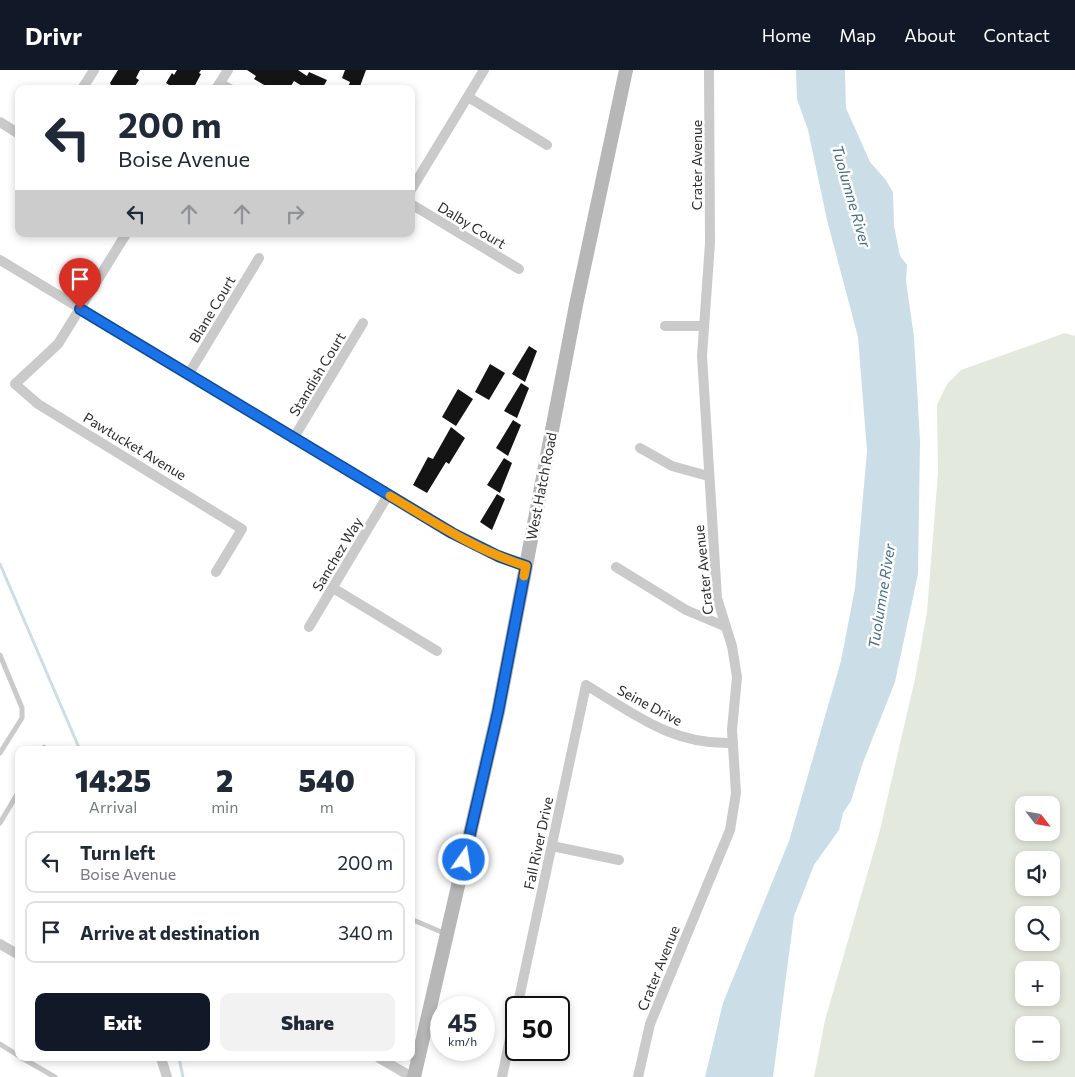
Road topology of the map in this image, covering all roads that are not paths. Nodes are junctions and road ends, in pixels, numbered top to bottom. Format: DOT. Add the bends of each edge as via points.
graph roads {
  1 [pos="94,70"];
  2 [pos="228,70"];
  3 [pos="484,70"];
  4 [pos="626,70"];
  5 [pos="709,70"];
  6 [pos="85,85"];
  7 [pos="219,85"];
  8 [pos="468,97"];
  9 [pos="0,122"];
  10 [pos="15,131"];
  11 [pos="547,145"];
  12 [pos="415,183"];
  13 [pos="415,206"];
  14 [pos="124,237"];
  15 [pos="259,258"];
  16 [pos="0,260"];
  17 [pos="519,269"];
  18 [pos="80,309"];
  19 [pos="363,323"];
  20 [pos="665,326"];
  21 [pos="702,326"];
  22 [pos="188,375"];
  23 [pos="293,439"];
  24 [pos="640,448"];
  25 [pos="708,476"];
  26 [pos="388,495"];
  27 [pos="526,566"];
  28 [pos="616,567"];
  29 [pos="216,572"];
  30 [pos="333,588"];
  31 [pos="724,626"];
  32 [pos="309,627"];
  33 [pos="437,651"];
  34 [pos="0,655"];
  35 [pos="586,685"];
  36 [pos="733,743"];
  37 [pos="0,753"];
  38 [pos="15,798"];
  39 [pos="0,823"];
  40 [pos="552,846"];
  41 [pos="619,860"];
  42 [pos="415,921"];
  43 [pos="446,934"];
  44 [pos="0,944"];
  45 [pos="15,953"];
  46 [pos="520,996"];
  47 [pos="0,1044"];
  48 [pos="15,1053"];
  49 [pos="27,1061"];
  50 [pos="162,1061"];
  51 [pos="384,1061"];
  52 [pos="506,1061"];
  53 [pos="55,1077"];
  54 [pos="167,1077"];
  55 [pos="413,1077"];
  56 [pos="502,1077"];
  57 [pos="638,1077"];
  1 -- 6 [label="street"];
  2 -- 7 [label="street"];
  3 -- 8 [label="street"];
  4 -- 27 [label="main road, West Hatch Road"];
  5 -- 21 [label="street, Crater Avenue" via="710,244"];
  8 -- 11 [label="street"];
  8 -- 12 [label="street"];
  9 -- 10 [label="street"];
  13 -- 17 [label="street, Dalby Court"];
  14 -- 18 [label="street"];
  15 -- 22 [label="street, Blane Court"];
  16 -- 18 [label="street"];
  18 -- 22 [label="street"];
  18 -- 29 [label="street, Pawtucket Avenue" via="58,344 15,384 38,404 242,529"];
  19 -- 23 [label="street, Standish Court"];
  20 -- 21 [label="street"];
  21 -- 25 [label="street, Crater Avenue"];
  22 -- 23 [label="street"];
  23 -- 26 [label="street"];
  24 -- 25 [label="street" via="672,466"];
  25 -- 31 [label="street, Crater Avenue" via="717,598"];
  26 -- 27 [label="street" via="476,546"];
  26 -- 30 [label="street, Sanchez Way"];
  27 -- 43 [label="main road, West Hatch Road" via="498,712"];
  28 -- 31 [label="street" via="686,610"];
  30 -- 32 [label="street, Sanchez Way"];
  30 -- 33 [label="street"];
  31 -- 36 [label="street, Crater Avenue" via="732,646 737,676"];
  34 -- 37 [label="lane" via="22,708 22,718"];
  35 -- 36 [label="street, Seine Drive" via="667,732 697,742"];
  35 -- 40 [label="street, Fall River Drive"];
  36 -- 57 [label="street, Crater Avenue" via="736,794 730,830 650,1024"];
  38 -- 39 [label="lane"];
  40 -- 41 [label="street"];
  40 -- 46 [label="street, Fall River Drive"];
  42 -- 43 [label="lane"];
  43 -- 55 [label="main road, West Hatch Road"];
  44 -- 45 [label="street"];
  47 -- 48 [label="lane"];
  49 -- 53 [label="lane"];
  50 -- 54 [label="street"];
  51 -- 55 [label="street"];
  52 -- 56 [label="street, Fall River Drive"];
}
